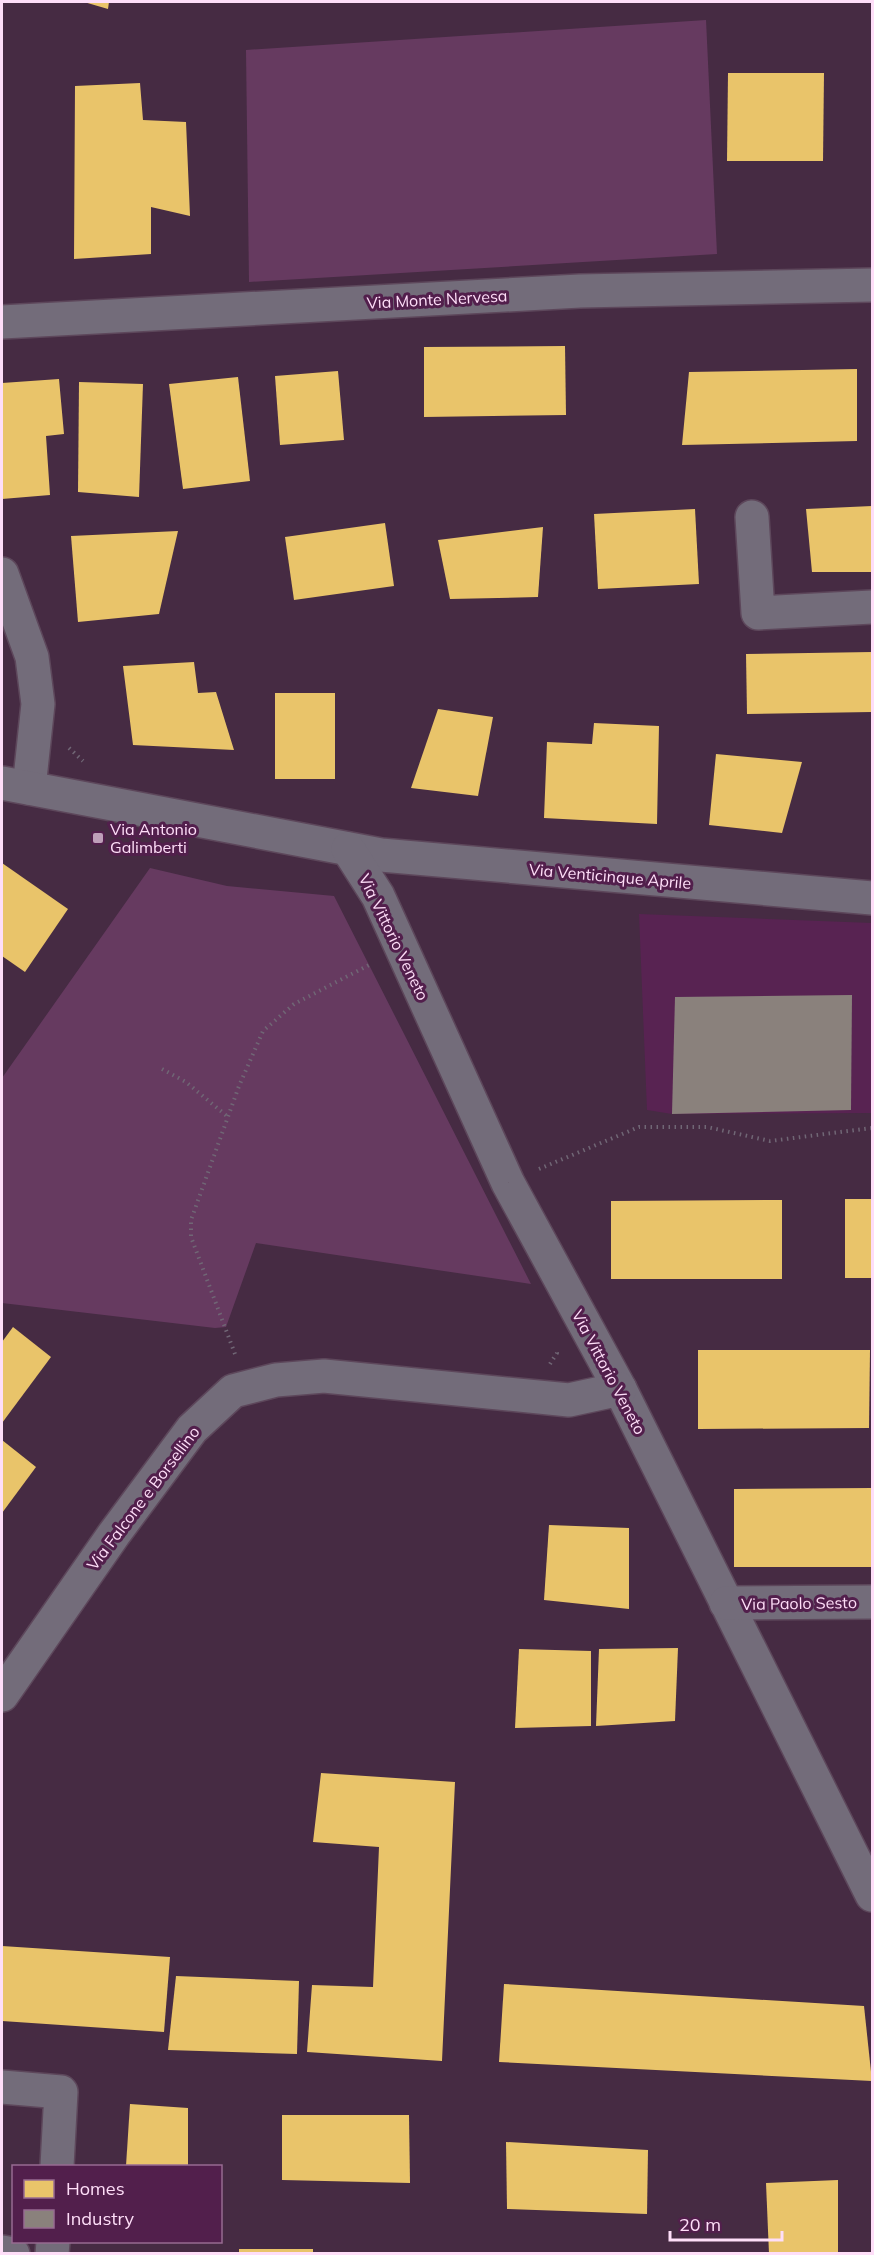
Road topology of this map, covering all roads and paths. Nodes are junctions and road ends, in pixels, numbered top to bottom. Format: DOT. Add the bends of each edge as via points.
graph roads {
  1 [pos="873,285"];
  2 [pos="2,322"];
  3 [pos="752,517"];
  4 [pos="2,574"];
  5 [pos="873,607"];
  6 [pos="34,735"];
  7 [pos="93,764"];
  8 [pos="15,785"];
  9 [pos="348,849"];
  10 [pos="873,898"];
  11 [pos="377,961"];
  12 [pos="162,1069"];
  13 [pos="228,1117"];
  14 [pos="873,1128"];
  15 [pos="508,1183"];
  16 [pos="554,1343"];
  17 [pos="245,1355"];
  18 [pos="549,1367"];
  19 [pos="620,1389"];
  20 [pos="873,1602"];
  21 [pos="726,1603"];
  22 [pos="2,1695"];
  23 [pos="873,1895"];
  24 [pos="2,2087"];
  25 [pos="57,2165"];
  26 [pos="2,2252"];
  27 [pos="13,2253"];
  1 -- 2 [label="street, Via Monte Nervesa" via="580,291"];
  3 -- 5 [label="street" via="758,613"];
  4 -- 6 [label="street" via="32,657 38,704"];
  6 -- 7 [label="path" via="61,739 82,761"];
  6 -- 8 [label="street"];
  8 -- 9 [label="street"];
  9 -- 10 [label="street, Via Venticinque Aprile" via="454,862"];
  9 -- 15 [label="street, Via Vittorio Veneto" via="378,896"];
  11 -- 13 [label="path" via="294,1004 263,1030"];
  12 -- 13 [label="path" via="186,1082"];
  13 -- 17 [label="path" via="191,1220 191,1237 236,1357"];
  14 -- 15 [label="path" via="770,1141 707,1127 639,1127"];
  15 -- 19 [label="street, Via Vittorio Veneto"];
  16 -- 18 [label="path" via="557,1353"];
  19 -- 21 [label="street, Via Vittorio Veneto"];
  19 -- 22 [label="street, Via Falcone e Borsellino" via="569,1400 324,1376 276,1380 232,1391 185,1438"];
  20 -- 21 [label="street, Via Paolo Sesto"];
  21 -- 23 [label="street, Via Vittorio Veneto"];
  24 -- 25 [label="street" via="61,2092"];
  26 -- 27 [label="street"];
}
